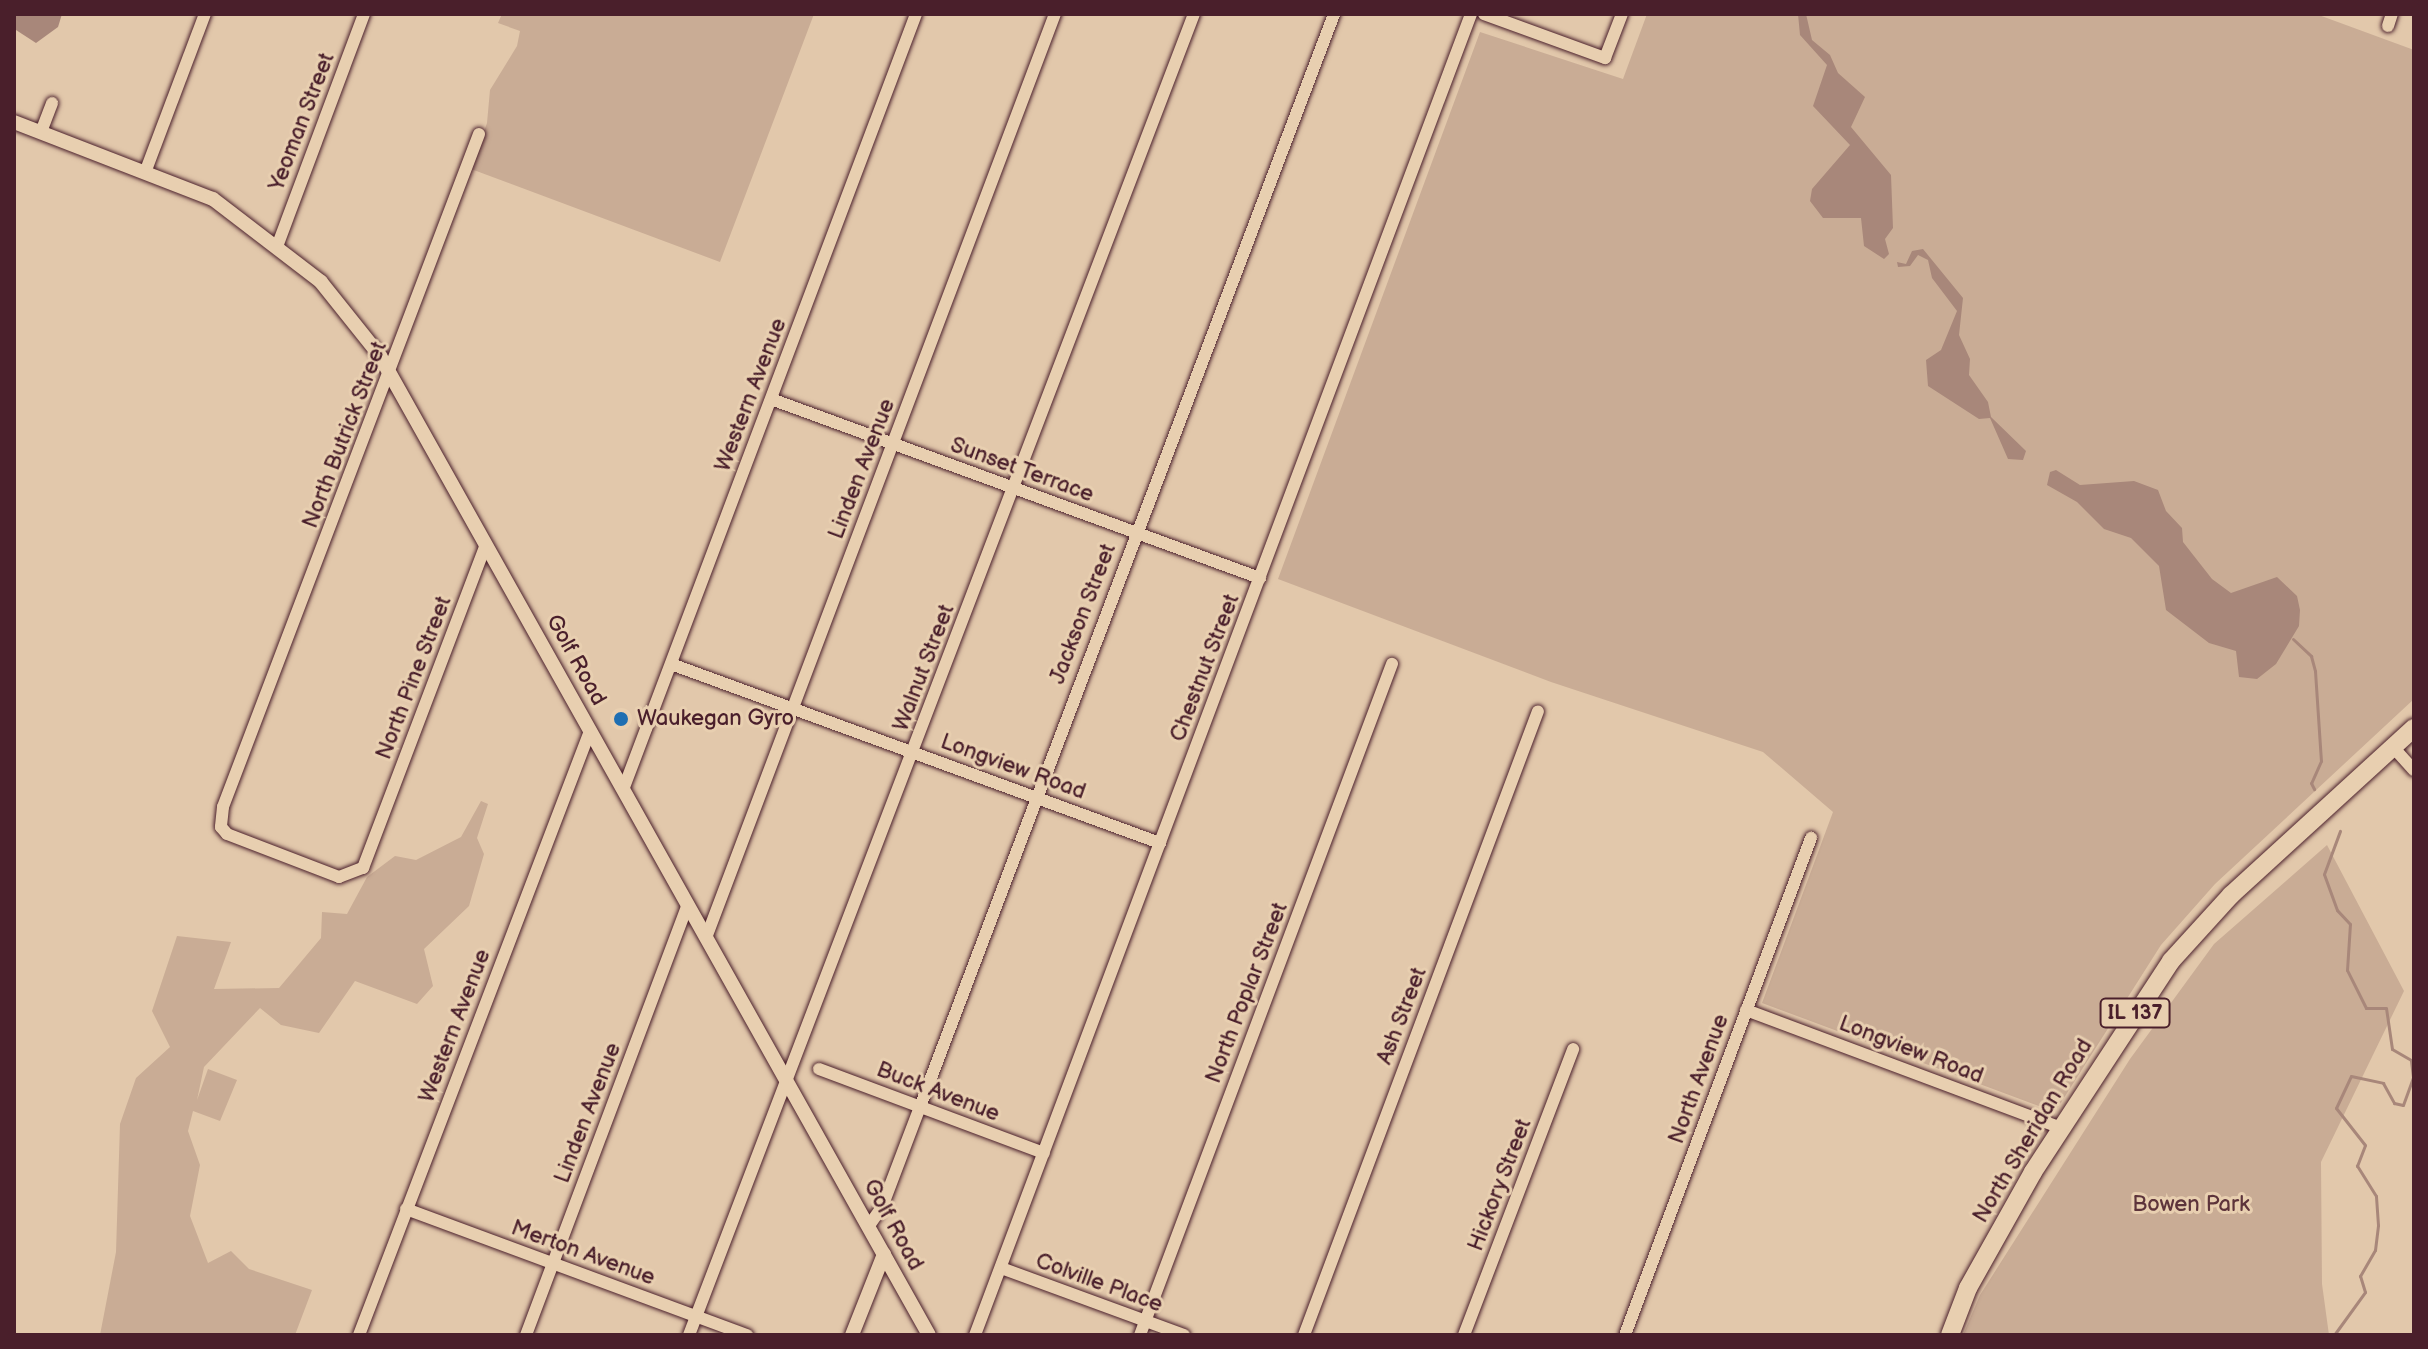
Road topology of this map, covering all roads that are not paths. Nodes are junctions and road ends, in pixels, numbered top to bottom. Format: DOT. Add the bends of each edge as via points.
graph roads {
  1 [pos="364,14"];
  2 [pos="916,14"];
  3 [pos="1055,14"];
  4 [pos="1194,14"];
  5 [pos="1334,14"];
  6 [pos="1471,14"];
  7 [pos="1484,14"];
  8 [pos="1622,14"];
  9 [pos="201,16"];
  10 [pos="52,103"];
  11 [pos="14,122"];
  12 [pos="41,132"];
  13 [pos="479,134"];
  14 [pos="146,170"];
  15 [pos="278,244"];
  16 [pos="390,373"];
  17 [pos="771,399"];
  18 [pos="893,444"];
  19 [pos="1014,488"];
  20 [pos="1137,533"];
  21 [pos="486,545"];
  22 [pos="1260,578"];
  23 [pos="671,664"];
  24 [pos="1392,664"];
  25 [pos="793,709"];
  26 [pos="1538,711"];
  27 [pos="2414,728"];
  28 [pos="590,731"];
  29 [pos="2393,747"];
  30 [pos="914,753"];
  31 [pos="2414,770"];
  32 [pos="623,790"];
  33 [pos="1037,798"];
  34 [pos="379,826"];
  35 [pos="1811,838"];
  36 [pos="1160,843"];
  37 [pos="688,905"];
  38 [pos="706,938"];
  39 [pos="1746,1010"];
  40 [pos="1573,1049"];
  41 [pos="819,1069"];
  42 [pos="787,1082"];
  43 [pos="920,1107"];
  44 [pos="2061,1128"];
  45 [pos="1044,1153"];
  46 [pos="406,1209"];
  47 [pos="868,1227"];
  48 [pos="884,1254"];
  49 [pos="553,1263"];
  50 [pos="1001,1268"];
  51 [pos="696,1316"];
  52 [pos="1145,1322"];
  53 [pos="359,1335"];
  54 [pos="526,1335"];
  55 [pos="689,1335"];
  56 [pos="747,1335"];
  57 [pos="852,1335"];
  58 [pos="929,1335"];
  59 [pos="975,1335"];
  60 [pos="1140,1335"];
  61 [pos="1184,1335"];
  62 [pos="1304,1335"];
  63 [pos="1464,1335"];
  64 [pos="1625,1335"];
  65 [pos="1950,1335"];
  1 -- 15 [label="street, Yeoman Street"];
  2 -- 17 [label="street, Western Avenue"];
  3 -- 18 [label="street, Linden Avenue"];
  4 -- 19 [label="street, Walnut Street"];
  5 -- 20 [label="street, Jackson Street"];
  6 -- 22 [label="street, Chestnut Street"];
  7 -- 8 [label="street" via="1605,58"];
  9 -- 14 [label="street"];
  10 -- 12 [label="street"];
  11 -- 12 [label="street, Golf Road"];
  12 -- 14 [label="street, Golf Road"];
  13 -- 16 [label="street, North Butrick Street"];
  14 -- 15 [label="street, Golf Road" via="213,199"];
  15 -- 16 [label="street, Golf Road" via="321,282"];
  16 -- 21 [label="street, Golf Road"];
  16 -- 34 [label="street, North Butrick Street" via="220,821 227,834 349,877 363,868"];
  17 -- 18 [label="street, Sunset Terrace"];
  17 -- 23 [label="street, Western Avenue"];
  18 -- 19 [label="street, Sunset Terrace"];
  18 -- 25 [label="street, Linden Avenue"];
  19 -- 20 [label="street, Sunset Terrace"];
  19 -- 30 [label="street, Walnut Street"];
  20 -- 22 [label="street, Sunset Terrace"];
  20 -- 33 [label="street, Jackson Street"];
  21 -- 28 [label="street, Golf Road"];
  21 -- 34 [label="street, North Pine Street"];
  22 -- 36 [label="street, Chestnut Street"];
  23 -- 25 [label="street, Longview Road"];
  23 -- 32 [label="street, Western Avenue"];
  24 -- 52 [label="street, North Poplar Street"];
  25 -- 30 [label="street, Longview Road"];
  25 -- 38 [label="street, Linden Avenue"];
  26 -- 62 [label="street, Ash Street"];
  27 -- 29 [label="main road, North Sheridan Road / IL 137"];
  28 -- 32 [label="street, Golf Road"];
  28 -- 46 [label="street, Western Avenue"];
  29 -- 31 [label="street"];
  29 -- 44 [label="main road, North Sheridan Road / IL 137" via="2231,895 2171,961"];
  30 -- 33 [label="street, Longview Road"];
  30 -- 42 [label="street, Walnut Street"];
  32 -- 37 [label="street, Golf Road"];
  33 -- 36 [label="street, Longview Road"];
  33 -- 43 [label="street, Jackson Street"];
  35 -- 39 [label="street, North Avenue"];
  36 -- 45 [label="street, Chestnut Street"];
  37 -- 38 [label="street, Golf Road"];
  37 -- 49 [label="street, Linden Avenue"];
  38 -- 42 [label="street, Golf Road"];
  39 -- 44 [label="street, Longview Road"];
  39 -- 64 [label="street, North Avenue"];
  40 -- 63 [label="street, Hickory Street"];
  41 -- 43 [label="street, Buck Avenue"];
  42 -- 47 [label="street, Golf Road"];
  42 -- 51 [label="street, Walnut Street"];
  43 -- 45 [label="street, Buck Avenue"];
  43 -- 47 [label="street, Jackson Street" via="882,1207"];
  44 -- 65 [label="main road, North Sheridan Road / IL 137" via="1968,1288"];
  45 -- 50 [label="street, Chestnut Street"];
  46 -- 49 [label="street, Merton Avenue"];
  46 -- 53 [label="street, Western Avenue"];
  47 -- 48 [label="street, Golf Road"];
  48 -- 57 [label="street"];
  48 -- 58 [label="street, Golf Road"];
  49 -- 51 [label="street, Merton Avenue"];
  49 -- 54 [label="street, Linden Avenue"];
  50 -- 52 [label="street, Colville Place"];
  50 -- 59 [label="street, Chestnut Street"];
  51 -- 55 [label="street, Walnut Street"];
  51 -- 56 [label="street, Merton Avenue"];
  52 -- 60 [label="street, North Poplar Street"];
  52 -- 61 [label="street, Colville Place"];
}
